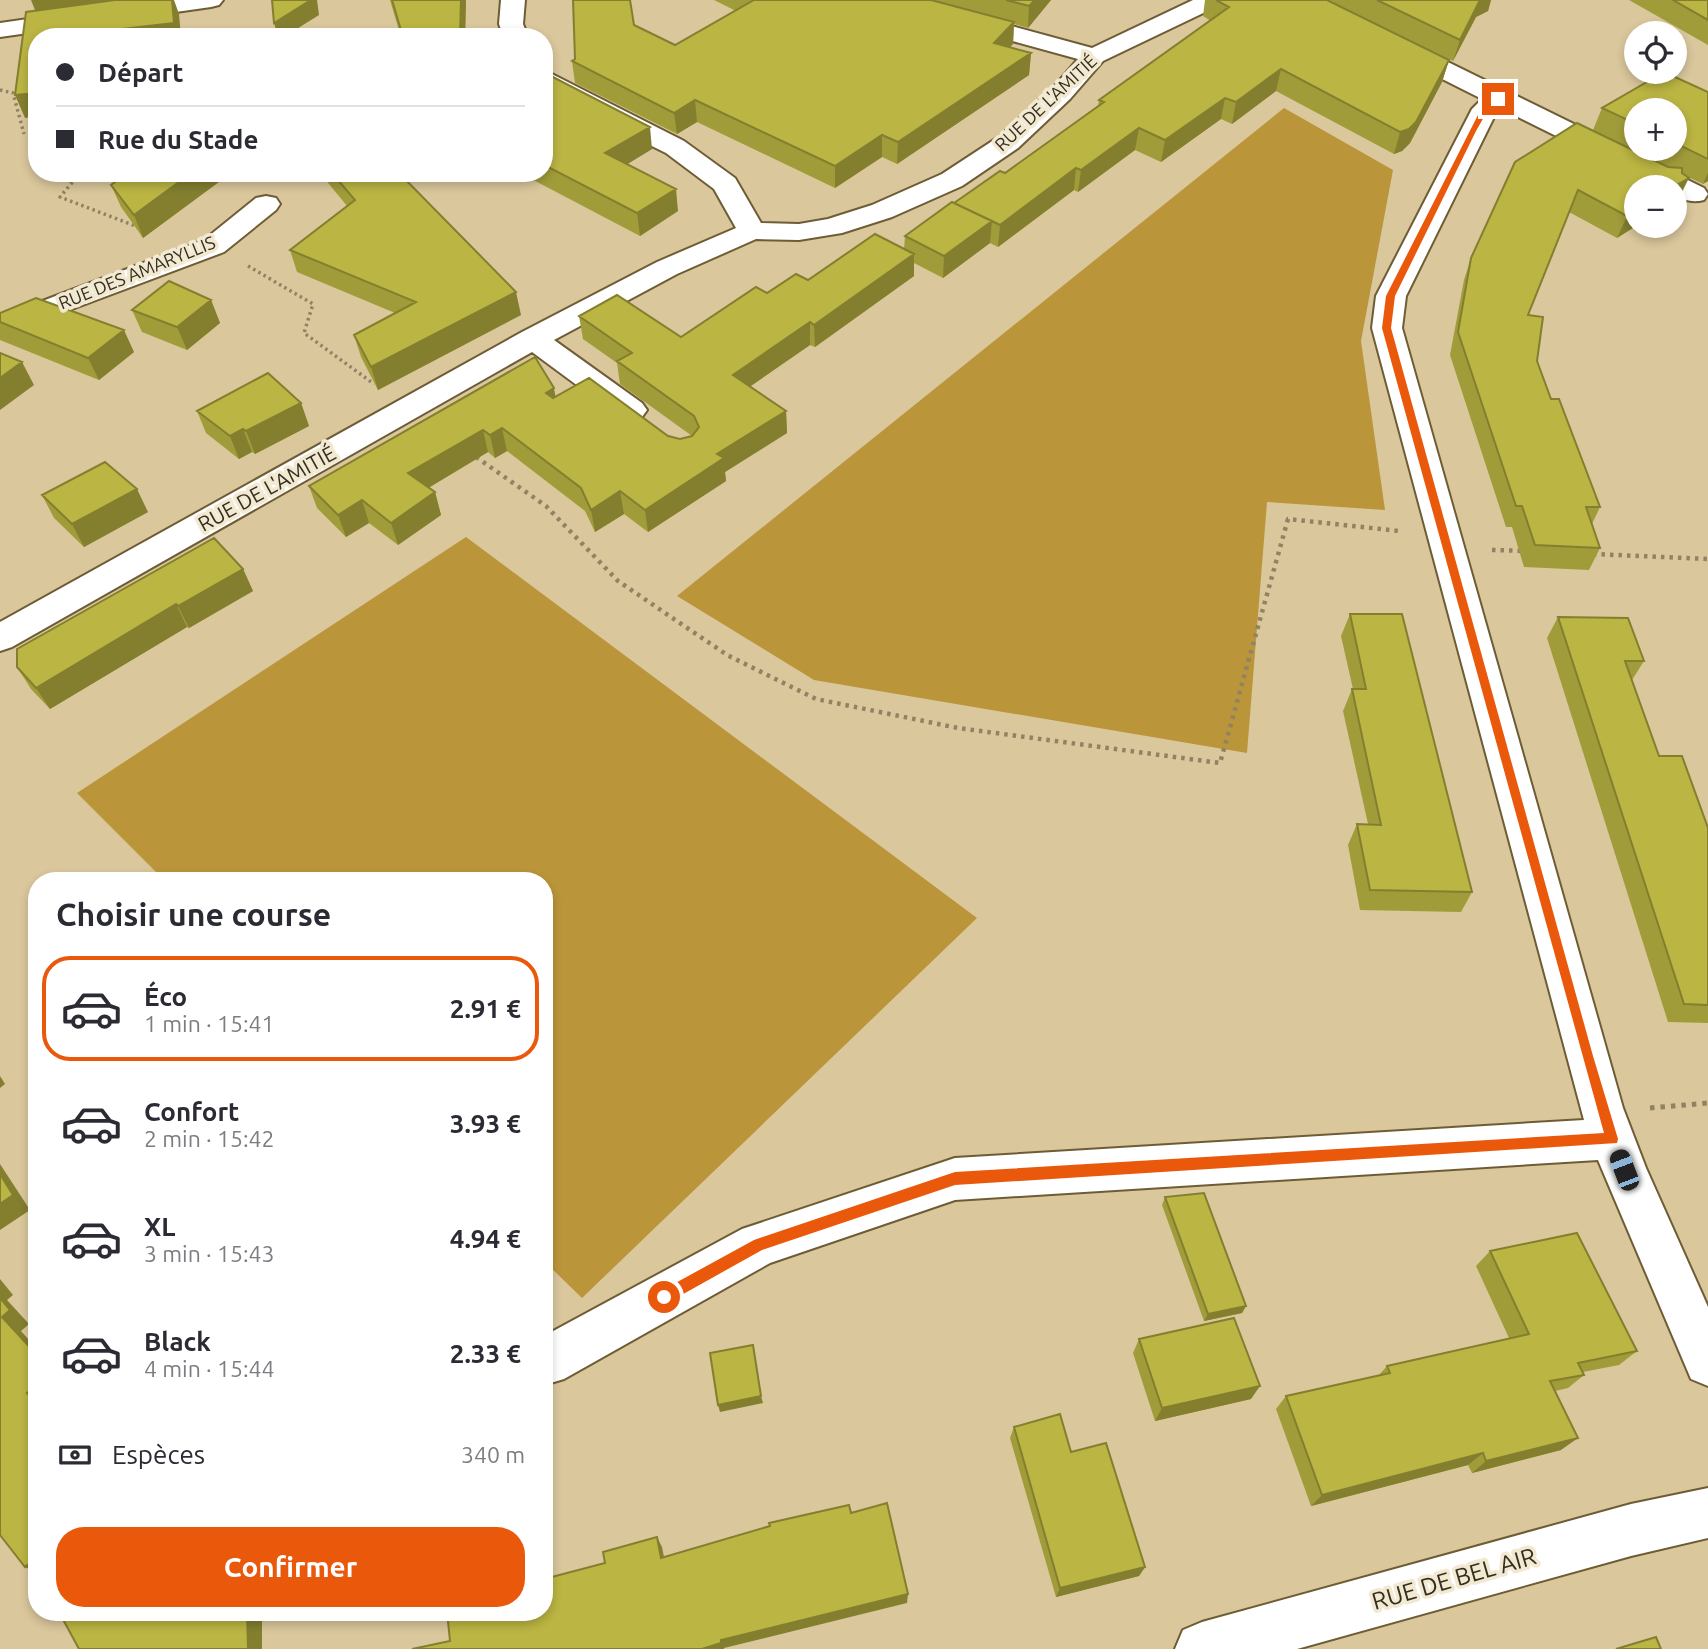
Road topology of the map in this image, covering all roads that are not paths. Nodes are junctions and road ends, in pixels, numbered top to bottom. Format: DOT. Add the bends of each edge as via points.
graph roads {
  1 [pos="211,0"];
  2 [pos="513,0"];
  3 [pos="889,0"];
  4 [pos="1212,0"];
  5 [pos="1303,0"];
  6 [pos="513,28"];
  7 [pos="0,30"];
  8 [pos="1094,56"];
  9 [pos="553,83"];
  10 [pos="1498,99"];
  11 [pos="1695,194"];
  12 [pos="266,204"];
  13 [pos="752,232"];
  14 [pos="0,327"];
  15 [pos="533,339"];
  16 [pos="651,425"];
  17 [pos="0,638"];
  18 [pos="1612,1139"];
  19 [pos="553,1359"];
  20 [pos="1708,1362"];
  21 [pos="1708,1513"];
  22 [pos="1202,1649"];
  1 -- 7 [label="street"];
  2 -- 6 [label="street"];
  3 -- 8 [label="street"];
  4 -- 8 [label="street, RUE DE L'AMITIÉ"];
  5 -- 10 [label="street"];
  8 -- 13 [label="street, RUE DE L'AMITIÉ" via="1009,142 952,180 832,227"];
  9 -- 13 [label="street" via="676,147 725,184"];
  10 -- 11 [label="street"];
  10 -- 18 [label="street" via="1485,109 1466,142 1391,296 1387,328"];
  12 -- 14 [label="street, RUE DES AMARYLLIS" via="214,246"];
  13 -- 15 [label="street, RUE DE L'AMITIÉ" via="667,268"];
  15 -- 16 [label="street"];
  15 -- 17 [label="street, RUE DE L'AMITIÉ"];
  18 -- 19 [label="street" via="955,1179 758,1245"];
  18 -- 20 [label="street"];
  21 -- 22 [label="street, RUE DE BEL AIR" via="1631,1530"];
}
